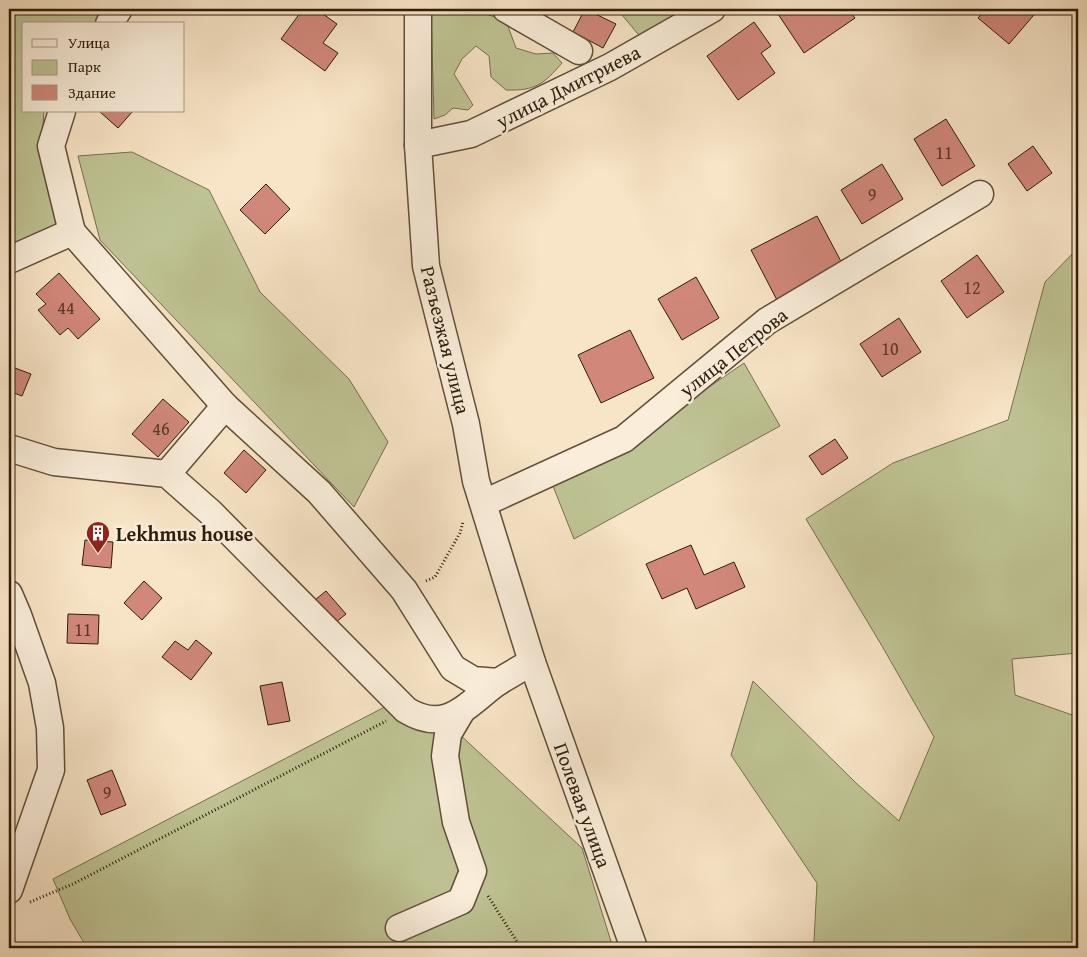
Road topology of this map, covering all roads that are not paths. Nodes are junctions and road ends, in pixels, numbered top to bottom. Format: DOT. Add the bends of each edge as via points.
graph roads {
  1 [pos="119,9"];
  2 [pos="418,9"];
  3 [pos="506,9"];
  4 [pos="712,9"];
  5 [pos="110,22"];
  6 [pos="579,51"];
  7 [pos="62,112"];
  8 [pos="418,144"];
  9 [pos="980,194"];
  10 [pos="72,232"];
  11 [pos="9,260"];
  12 [pos="225,406"];
  13 [pos="9,448"];
  14 [pos="166,474"];
  15 [pos="474,509"];
  16 [pos="9,594"];
  17 [pos="532,662"];
  18 [pos="498,682"];
  19 [pos="461,712"];
  20 [pos="18,897"];
  21 [pos="399,928"];
  22 [pos="634,948"];
  1 -- 5 [label="street"];
  2 -- 8 [label="street, Разъезжая улица"];
  3 -- 6 [label="street"];
  4 -- 8 [label="street, улица Дмитриева" via="610,67 471,134"];
  7 -- 10 [label="street" via="51,146"];
  8 -- 15 [label="street, Разъезжая улица" via="426,266 466,424 476,481"];
  9 -- 15 [label="street, улица Петрова" via="767,321 624,439"];
  10 -- 11 [label="street"];
  10 -- 12 [label="street"];
  12 -- 14 [label="street"];
  12 -- 18 [label="street" via="318,492 404,590 453,668 473,680"];
  13 -- 14 [label="street" via="54,462"];
  14 -- 19 [label="street" via="210,512 406,710 429,720 446,719"];
  15 -- 17 [label="street, Разъезжая улица"];
  16 -- 20 [label="street" via="42,683 50,728 51,770"];
  17 -- 18 [label="street"];
  17 -- 22 [label="street, Полевая улица"];
  18 -- 19 [label="street"];
  19 -- 21 [label="street" via="448,734 445,756 456,822 473,871 461,902"];
}
